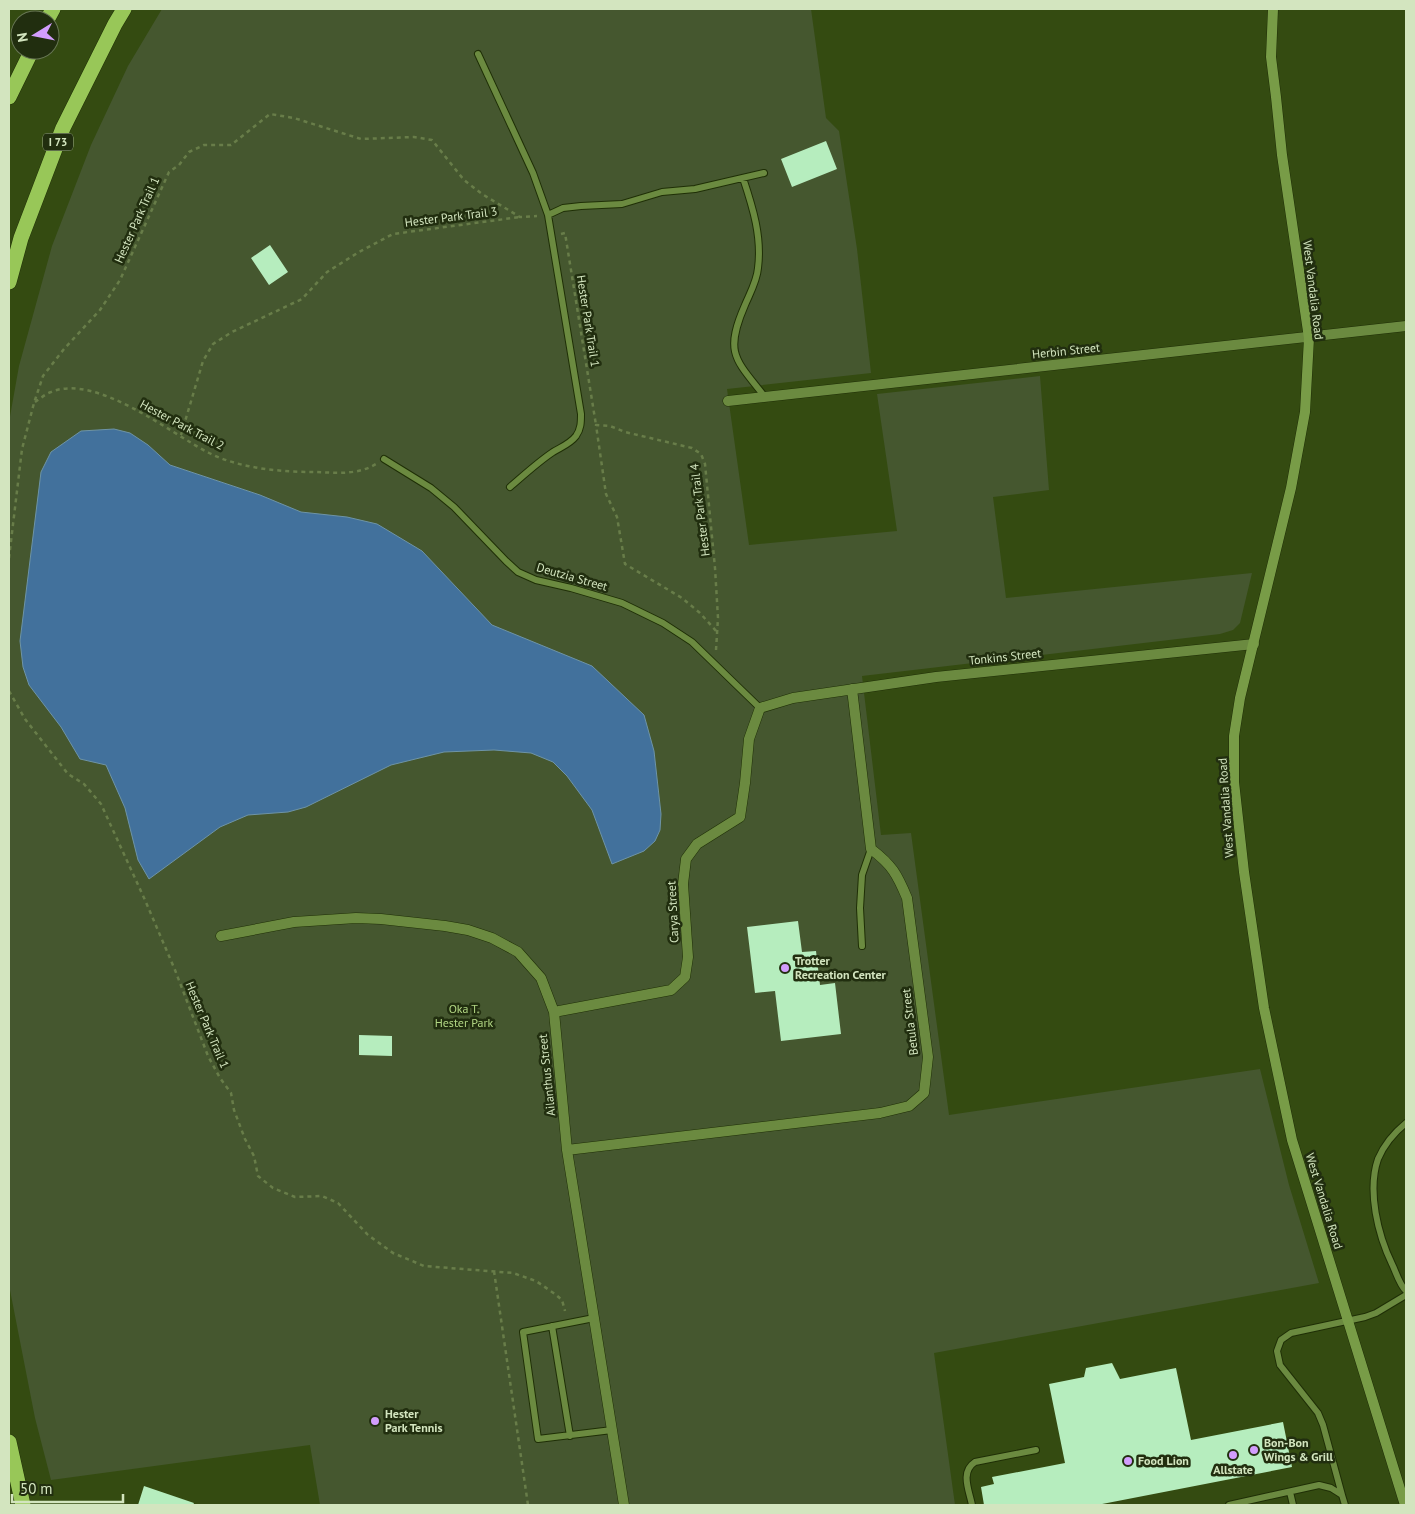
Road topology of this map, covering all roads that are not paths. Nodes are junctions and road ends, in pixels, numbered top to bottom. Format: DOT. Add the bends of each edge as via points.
graph roads {
  1 [pos="124,9"];
  2 [pos="1273,9"];
  3 [pos="478,54"];
  4 [pos="27,60"];
  5 [pos="9,97"];
  6 [pos="764,174"];
  7 [pos="743,178"];
  8 [pos="548,215"];
  9 [pos="9,282"];
  10 [pos="1406,326"];
  11 [pos="1309,338"];
  12 [pos="765,397"];
  13 [pos="728,401"];
  14 [pos="384,459"];
  15 [pos="510,487"];
  16 [pos="1254,644"];
  17 [pos="852,689"];
  18 [pos="760,708"];
  19 [pos="871,849"];
  20 [pos="221,936"];
  21 [pos="862,946"];
  22 [pos="554,1012"];
  23 [pos="1406,1123"];
  24 [pos="567,1150"];
  25 [pos="1406,1291"];
  26 [pos="1406,1295"];
  27 [pos="594,1318"];
  28 [pos="1348,1320"];
  29 [pos="552,1326"];
  30 [pos="612,1430"];
  31 [pos="570,1436"];
  32 [pos="9,1442"];
  33 [pos="1036,1450"];
  34 [pos="1290,1492"];
  35 [pos="1342,1495"];
  36 [pos="1245,1503"];
  37 [pos="23,1505"];
  38 [pos="624,1505"];
  39 [pos="972,1505"];
  40 [pos="1229,1505"];
  41 [pos="1293,1505"];
  42 [pos="1346,1505"];
  43 [pos="1405,1505"];
  1 -- 9 [label="highway, I 73" via="63,128 21,238"];
  2 -- 11 [label="street, West Vandalia Road" via="1271,57"];
  3 -- 8 [label="lane" via="533,173"];
  4 -- 5 [label="highway"];
  6 -- 7 [label="lane"];
  7 -- 8 [label="lane" via="695,189 662,192 622,204 563,208"];
  7 -- 12 [label="lane" via="758,225 758,269 736,326 734,344 742,368"];
  8 -- 15 [label="lane" via="581,426 568,443"];
  10 -- 11 [label="street, Herbin Street"];
  11 -- 12 [label="street, Herbin Street"];
  11 -- 16 [label="street, West Vandalia Road" via="1305,412"];
  12 -- 13 [label="street, Herbin Street"];
  14 -- 18 [label="lane, Deutzia Street" via="454,507 518,572 536,580 622,603 663,623 692,642"];
  16 -- 17 [label="street, Tonkins Street"];
  16 -- 28 [label="street, West Vandalia Road" via="1234,736 1234,782 1244,872 1264,1008 1292,1140"];
  17 -- 18 [label="street, Tonkins Street" via="793,698"];
  17 -- 19 [label="street"];
  18 -- 22 [label="street, Carya Street" via="749,739 740,817 697,844 686,859 683,884 688,958 685,977 671,990"];
  19 -- 21 [label="lane" via="862,875"];
  19 -- 24 [label="street, Betula Street" via="898,875 907,898 928,1057 924,1093 909,1106 880,1113"];
  20 -- 22 [label="street, Ailanthus Street" via="294,922 356,918 468,930 518,952 541,978"];
  22 -- 24 [label="street, Ailanthus Street"];
  23 -- 25 [label="lane" via="1390,1138 1378,1160 1374,1182 1376,1214 1384,1249"];
  24 -- 27 [label="street, Ailanthus Street"];
  26 -- 28 [label="lane" via="1376,1313"];
  27 -- 29 [label="lane"];
  27 -- 30 [label="street, Ailanthus Street"];
  28 -- 35 [label="lane" via="1291,1333 1281,1340 1277,1351 1280,1366 1318,1414"];
  28 -- 43 [label="street, West Vandalia Road"];
  29 -- 31 [label="lane"];
  29 -- 31 [label="lane" via="523,1332 538,1439"];
  30 -- 31 [label="lane"];
  30 -- 38 [label="street, Ailanthus Street"];
  32 -- 37 [label="highway"];
  33 -- 39 [label="lane" via="969,1466 966,1474"];
  34 -- 35 [label="lane" via="1318,1485"];
  34 -- 36 [label="lane"];
  34 -- 41 [label="lane"];
  35 -- 42 [label="lane"];
  36 -- 40 [label="lane"];
}
